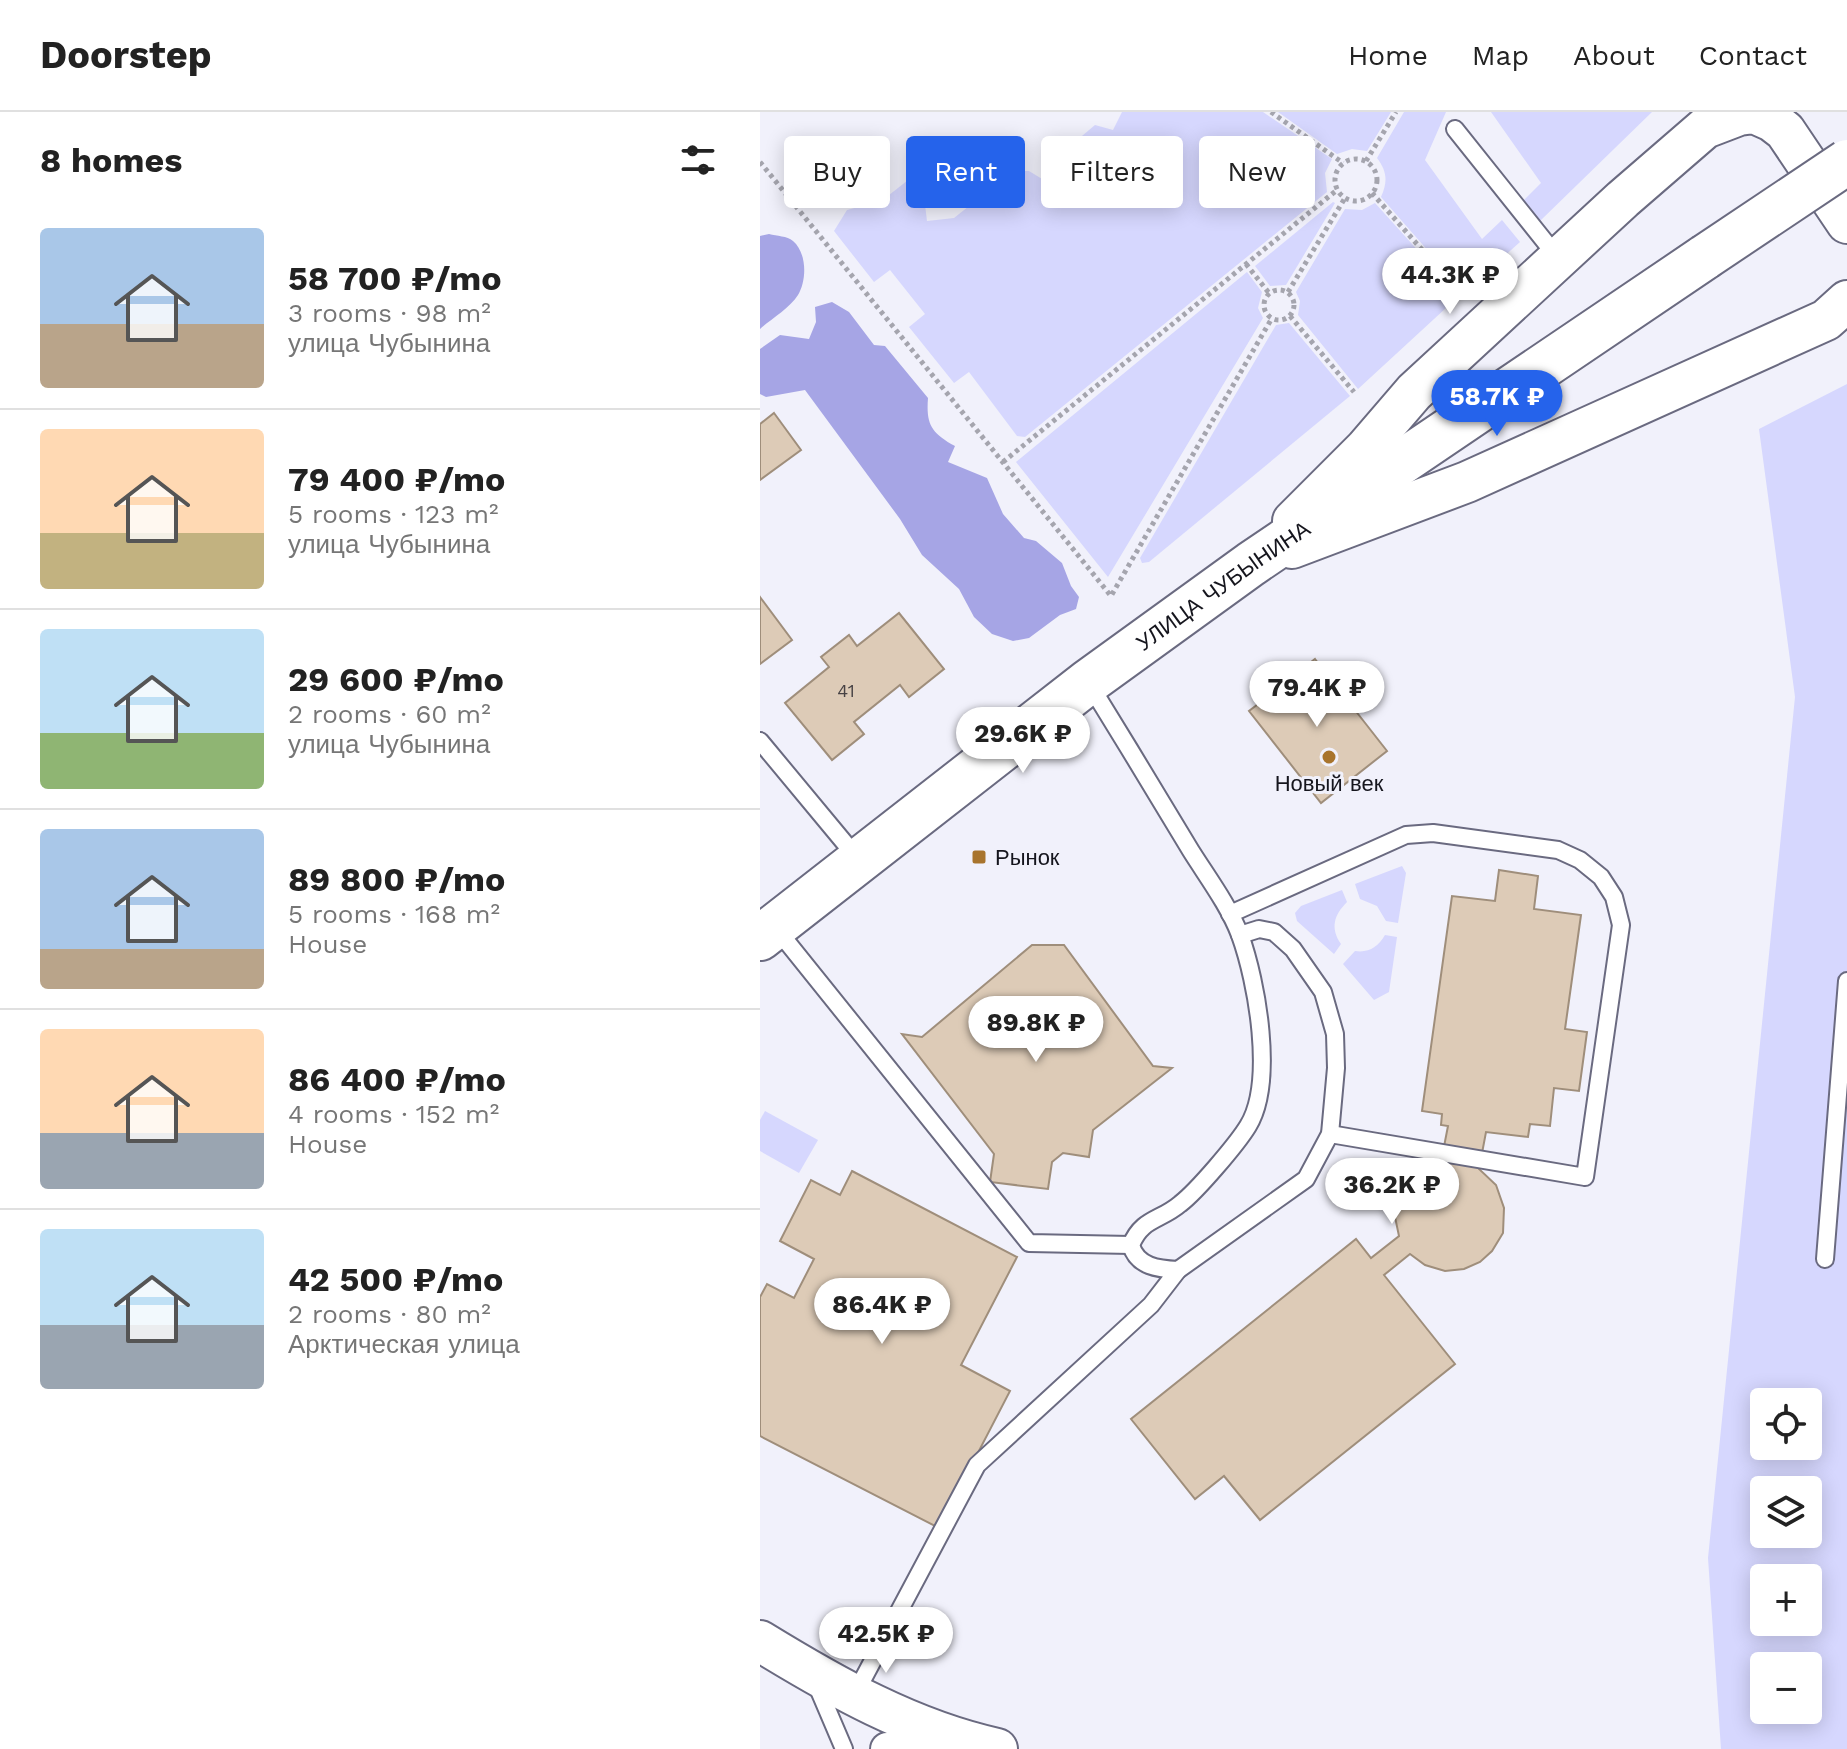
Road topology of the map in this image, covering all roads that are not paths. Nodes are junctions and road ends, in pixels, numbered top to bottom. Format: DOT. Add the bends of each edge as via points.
graph roads {
  1 [pos="1455,129"];
  2 [pos="1847,162"];
  3 [pos="1847,223"];
  4 [pos="1559,259"];
  5 [pos="1847,303"];
  6 [pos="1251,564"];
  7 [pos="1088,682"];
  8 [pos="760,741"];
  9 [pos="859,861"];
  10 [pos="1230,914"];
  11 [pos="767,933"];
  12 [pos="1240,935"];
  13 [pos="1847,981"];
  14 [pos="1330,1134"];
  15 [pos="1131,1245"];
  16 [pos="1825,1259"];
  17 [pos="1178,1270"];
  18 [pos="760,1641"];
  19 [pos="811,1672"];
  20 [pos="854,1695"];
  21 [pos="844,1749"];
  22 [pos="887,1749"];
  23 [pos="948,1749"];
  24 [pos="997,1749"];
  1 -- 4 [label="lane"];
  2 -- 6 [label="main road, УЛИЦА ЧУБЫНИНА, bridge"];
  3 -- 4 [label="street" via="1785,131 1754,113 1705,128"];
  4 -- 6 [label="street" via="1414,392"];
  5 -- 6 [label="street" via="1826,320 1467,482"];
  6 -- 7 [label="main road, УЛИЦА ЧУБЫНИНА"];
  7 -- 9 [label="main road, УЛИЦА ЧУБЫНИНА"];
  7 -- 10 [label="lane"];
  8 -- 9 [label="lane"];
  9 -- 11 [label="main road, УЛИЦА ЧУБЫНИНА"];
  10 -- 12 [label="lane"];
  10 -- 14 [label="lane" via="1406,835 1433,833 1558,850 1601,877 1614,897 1621,925 1585,1177"];
  11 -- 15 [label="lane" via="1029,1243"];
  12 -- 14 [label="lane" via="1259,929 1274,932 1323,992 1335,1034"];
  12 -- 15 [label="lane" via="1257,1000 1263,1065 1249,1124 1188,1197 1143,1225"];
  13 -- 16 [label="lane"];
  14 -- 17 [label="lane" via="1306,1179"];
  15 -- 17 [label="lane" via="1140,1261"];
  17 -- 20 [label="lane" via="1151,1305 977,1465"];
  18 -- 19 [label="street"];
  19 -- 20 [label="street"];
  19 -- 21 [label="lane"];
  20 -- 24 [label="street" via="931,1730"];
  22 -- 23 [label="street"];
}
